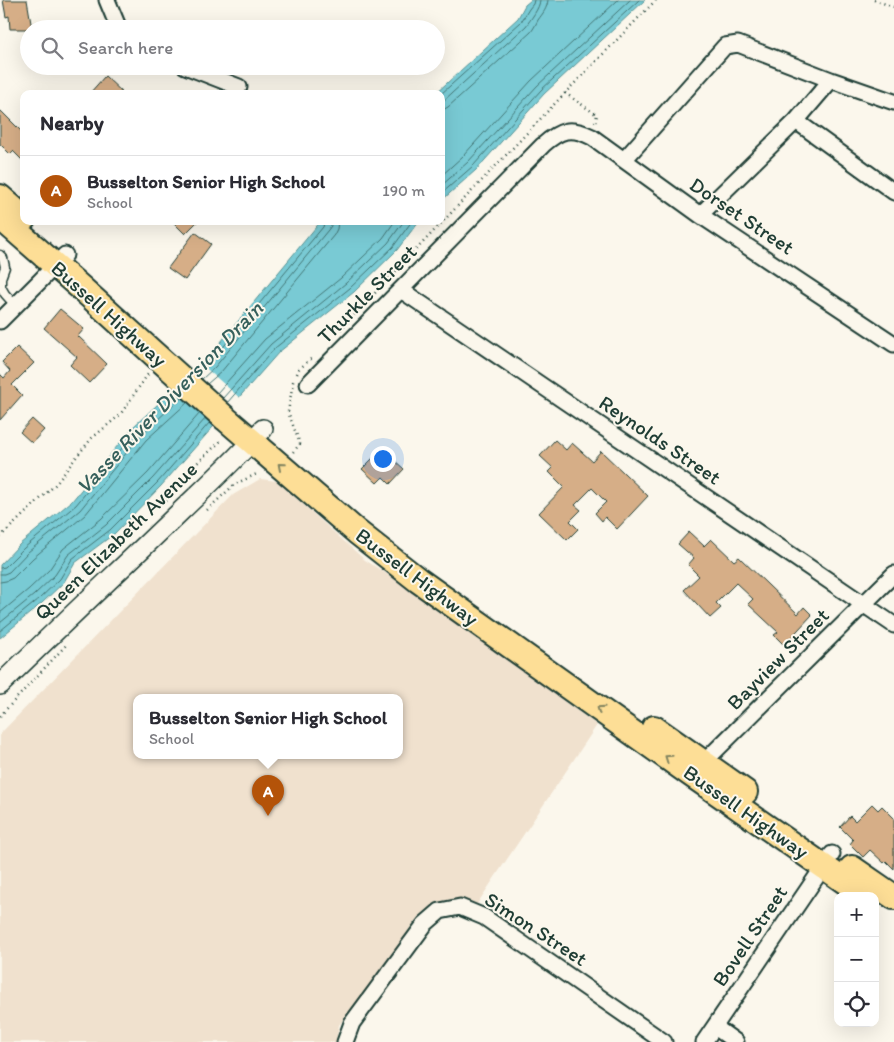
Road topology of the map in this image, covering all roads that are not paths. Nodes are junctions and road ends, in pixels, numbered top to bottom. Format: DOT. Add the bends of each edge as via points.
graph roads {
  1 [pos="107,0"];
  2 [pos="115,20"];
  3 [pos="208,75"];
  4 [pos="831,80"];
  5 [pos="239,87"];
  6 [pos="894,102"];
  7 [pos="796,121"];
  8 [pos="564,131"];
  9 [pos="624,160"];
  10 [pos="894,192"];
  11 [pos="0,197"];
  12 [pos="20,214"];
  13 [pos="700,214"];
  14 [pos="0,217"];
  15 [pos="30,225"];
  16 [pos="0,255"];
  17 [pos="60,260"];
  18 [pos="401,290"];
  19 [pos="15,305"];
  20 [pos="0,321"];
  21 [pos="894,344"];
  22 [pos="308,384"];
  23 [pos="257,435"];
  24 [pos="894,574"];
  25 [pos="864,604"];
  26 [pos="894,625"];
  27 [pos="0,685"];
  28 [pos="698,769"];
  29 [pos="828,860"];
  30 [pos="862,892"];
  31 [pos="894,897"];
  32 [pos="879,905"];
  33 [pos="894,916"];
  34 [pos="715,1027"];
  35 [pos="345,1042"];
  36 [pos="664,1042"];
  37 [pos="704,1042"];
  38 [pos="736,1042"];
  1 -- 2 [label="street"];
  3 -- 5 [label="street"];
  4 -- 6 [label="street"];
  4 -- 7 [label="street"];
  4 -- 9 [label="street" via="738,44 725,46"];
  7 -- 10 [label="street"];
  7 -- 13 [label="street"];
  8 -- 9 [label="street, Dorset Street" via="592,136"];
  8 -- 18 [label="street, Thurkle Street" via="543,145"];
  9 -- 13 [label="street, Dorset Street"];
  11 -- 12 [label="main road"];
  13 -- 21 [label="street, Dorset Street"];
  14 -- 17 [label="main road, Bussell Highway"];
  15 -- 17 [label="main road, Bussell Highway"];
  16 -- 19 [label="lane" via="6,267 1,287"];
  17 -- 19 [label="street"];
  17 -- 23 [label="main road, Bussell Highway"];
  18 -- 22 [label="street, Thurkle Street"];
  18 -- 25 [label="street, Reynolds Street"];
  19 -- 20 [label="street"];
  23 -- 27 [label="street, Queen Elizabeth Avenue"];
  23 -- 28 [label="main road, Bussell Highway" via="357,532 418,580"];
  24 -- 25 [label="street, Bayview Street"];
  25 -- 26 [label="street, Reynolds Street"];
  25 -- 28 [label="street, Bayview Street"];
  28 -- 29 [label="main road, Bussell Highway"];
  29 -- 30 [label="main road, Bussell Highway"];
  29 -- 31 [label="main road, Bussell Highway"];
  29 -- 34 [label="street, Bovell Street"];
  32 -- 33 [label="main road"];
  34 -- 37 [label="street, Bovell Street"];
  34 -- 38 [label="street"];
  35 -- 36 [label="street, Simon Street" via="352,1024 425,924 440,911 460,907 484,917"];
}
